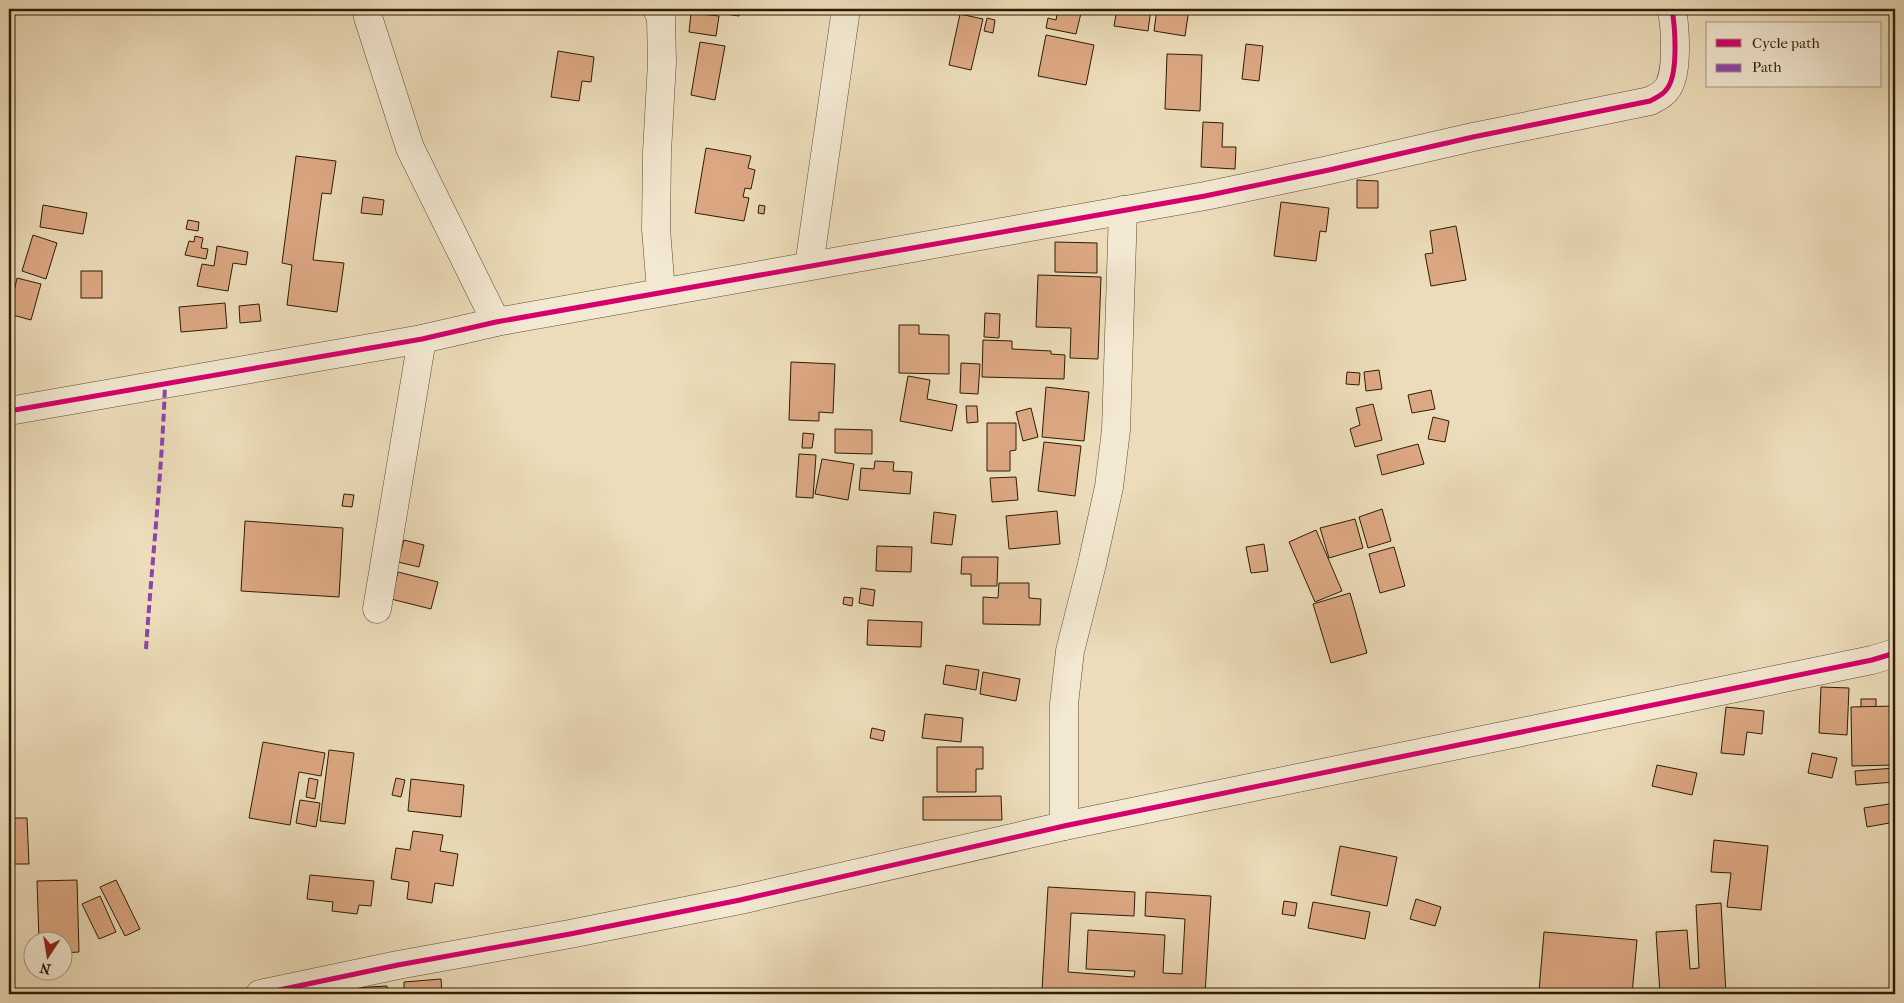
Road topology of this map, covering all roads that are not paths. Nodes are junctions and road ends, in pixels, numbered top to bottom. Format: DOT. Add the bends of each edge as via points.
graph roads {
  1 [pos="367,9"];
  2 [pos="657,9"];
  3 [pos="846,9"];
  4 [pos="1672,9"];
  5 [pos="1123,210"];
  6 [pos="809,266"];
  7 [pos="661,292"];
  8 [pos="496,322"];
  9 [pos="422,339"];
  10 [pos="9,411"];
  11 [pos="377,609"];
  12 [pos="1895,653"];
  13 [pos="1064,826"];
  14 [pos="260,994"];
  1 -- 8 [label="street" via="410,148"];
  2 -- 7 [label="street" via="661,18 662,62 656,229"];
  3 -- 6 [label="street"];
  4 -- 5 [label="street" via="1675,57 1671,82 1666,91 1650,101 1205,196"];
  5 -- 6 [label="street"];
  5 -- 13 [label="street" via="1116,430 1109,487 1070,652 1064,704"];
  6 -- 7 [label="street"];
  7 -- 8 [label="street"];
  8 -- 9 [label="street"];
  9 -- 10 [label="street"];
  9 -- 11 [label="street"];
  12 -- 13 [label="street"];
  13 -- 14 [label="street" via="740,900"];
}
